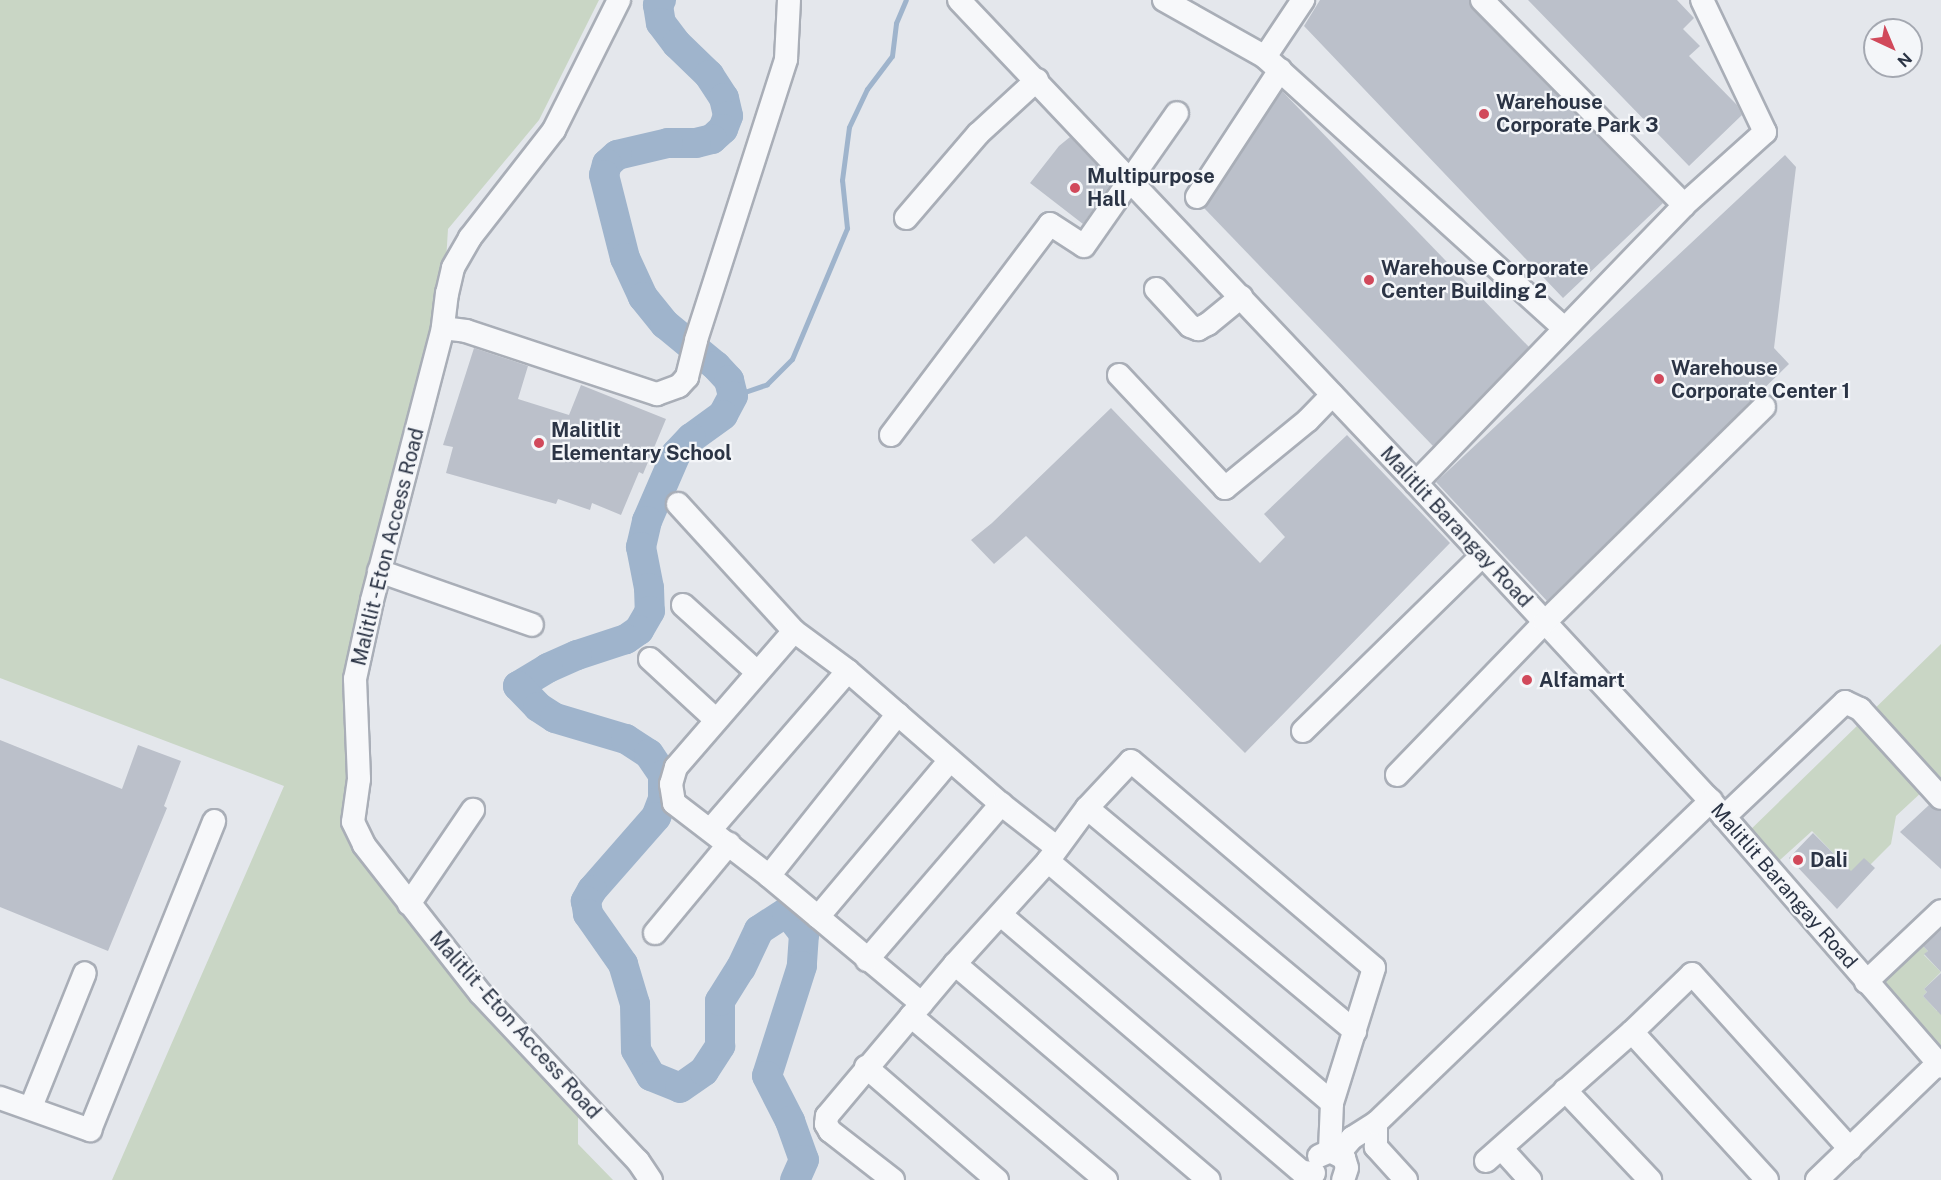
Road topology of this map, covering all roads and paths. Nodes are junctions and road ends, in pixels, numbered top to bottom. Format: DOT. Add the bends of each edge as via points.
graph roads {
  1 [pos="619,0"];
  2 [pos="789,0"];
  3 [pos="959,0"];
  4 [pos="1164,0"];
  5 [pos="1303,0"];
  6 [pos="1482,0"];
  7 [pos="1702,0"];
  8 [pos="1272,64"];
  9 [pos="1037,80"];
  10 [pos="1177,113"];
  11 [pos="1131,179"];
  12 [pos="1197,197"];
  13 [pos="1684,205"];
  14 [pos="906,218"];
  15 [pos="1156,289"];
  16 [pos="1241,297"];
  17 [pos="443,328"];
  18 [pos="1564,328"];
  19 [pos="1119,375"];
  20 [pos="1332,395"];
  21 [pos="1764,407"];
  22 [pos="891,435"];
  23 [pos="1416,483"];
  24 [pos="678,504"];
  25 [pos="1482,556"];
  26 [pos="379,571"];
  27 [pos="683,606"];
  28 [pos="1545,622"];
  29 [pos="532,625"];
  30 [pos="794,631"];
  31 [pos="650,659"];
  32 [pos="848,670"];
  33 [pos="757,672"];
  34 [pos="898,714"];
  35 [pos="715,719"];
  36 [pos="1303,731"];
  37 [pos="950,760"];
  38 [pos="1397,774"];
  39 [pos="1941,798"];
  40 [pos="1001,804"];
  41 [pos="1087,808"];
  42 [pos="1718,809"];
  43 [pos="473,810"];
  44 [pos="214,821"];
  45 [pos="711,829"];
  46 [pos="729,844"];
  47 [pos="1052,854"];
  48 [pos="769,876"];
  49 [pos="409,904"];
  50 [pos="1941,911"];
  51 [pos="1000,915"];
  52 [pos="818,917"];
  53 [pos="655,933"];
  54 [pos="867,960"];
  55 [pos="956,963"];
  56 [pos="85,973"];
  57 [pos="1866,982"];
  58 [pos="916,1010"];
  59 [pos="1354,1032"];
  60 [pos="1632,1032"];
  61 [pos="1940,1065"];
  62 [pos="866,1067"];
  63 [pos="1565,1090"];
  64 [pos="0,1098"];
  65 [pos="1332,1103"];
  66 [pos="31,1107"];
  67 [pos="1376,1123"];
  68 [pos="1376,1147"];
  69 [pos="1850,1149"];
  70 [pos="1341,1168"];
  71 [pos="1316,1176"];
  72 [pos="651,1180"];
  73 [pos="893,1180"];
  74 [pos="997,1180"];
  75 [pos="1106,1180"];
  76 [pos="1209,1180"];
  77 [pos="1406,1180"];
  78 [pos="1530,1180"];
  79 [pos="1650,1180"];
  80 [pos="1767,1180"];
  81 [pos="1817,1180"];
  1 -- 17 [label="street, Malitlit - Eton Access Road" via="554,130 470,238 453,268"];
  2 -- 17 [label="street" via="786,59 687,377 679,386 657,394 466,331"];
  3 -- 9 [label="street, Malitlit Barangay Road"];
  4 -- 8 [label="street"];
  5 -- 8 [label="street"];
  6 -- 13 [label="street"];
  7 -- 13 [label="street" via="1765,132"];
  8 -- 12 [label="street"];
  8 -- 18 [label="street"];
  9 -- 11 [label="street, Malitlit Barangay Road"];
  9 -- 14 [label="street" via="978,134"];
  10 -- 11 [label="street"];
  11 -- 16 [label="street, Malitlit Barangay Road"];
  11 -- 22 [label="street" via="1084,246 1050,224"];
  13 -- 18 [label="street"];
  15 -- 16 [label="street" via="1197,329"];
  16 -- 20 [label="street, Malitlit Barangay Road"];
  17 -- 26 [label="street, Malitlit - Eton Access Road"];
  18 -- 23 [label="street"];
  19 -- 20 [label="street" via="1225,488 1308,420"];
  20 -- 23 [label="street, Malitlit Barangay Road"];
  21 -- 28 [label="street"];
  23 -- 25 [label="street, Malitlit Barangay Road"];
  24 -- 30 [label="street"];
  25 -- 28 [label="street, Malitlit Barangay Road"];
  25 -- 36 [label="street"];
  26 -- 29 [label="street"];
  26 -- 49 [label="street, Malitlit - Eton Access Road" via="355,679 359,758 353,822 364,845"];
  27 -- 33 [label="street"];
  28 -- 38 [label="street"];
  28 -- 42 [label="street, Malitlit Barangay Road"];
  30 -- 32 [label="street"];
  30 -- 33 [label="street"];
  31 -- 35 [label="street"];
  32 -- 34 [label="street"];
  32 -- 45 [label="street"];
  33 -- 35 [label="street"];
  34 -- 37 [label="street"];
  34 -- 48 [label="street"];
  35 -- 45 [label="street" via="676,767 670,784 674,803"];
  37 -- 40 [label="street"];
  37 -- 52 [label="street"];
  39 -- 42 [label="street" via="1860,709 1845,702"];
  40 -- 47 [label="street"];
  40 -- 54 [label="street"];
  41 -- 47 [label="street"];
  41 -- 59 [label="street"];
  41 -- 59 [label="street" via="1131,761 1374,968"];
  42 -- 57 [label="street, Malitlit Barangay Road"];
  42 -- 67 [label="street"];
  43 -- 49 [label="street"];
  44 -- 66 [label="street" via="90,1130"];
  45 -- 46 [label="street"];
  46 -- 48 [label="street"];
  46 -- 53 [label="street"];
  47 -- 51 [label="street"];
  47 -- 65 [label="street"];
  48 -- 52 [label="street"];
  49 -- 72 [label="street, Malitlit - Eton Access Road" via="481,993 638,1161"];
  50 -- 57 [label="street"];
  51 -- 55 [label="street"];
  51 -- 71 [label="street" via="1302,1172"];
  52 -- 54 [label="street"];
  54 -- 58 [label="street"];
  55 -- 58 [label="street"];
  55 -- 76 [label="street"];
  56 -- 66 [label="street"];
  57 -- 61 [label="street, Malitlit Barangay Road"];
  58 -- 62 [label="street"];
  58 -- 75 [label="street"];
  59 -- 65 [label="street"];
  60 -- 63 [label="street"];
  60 -- 69 [label="street" via="1692,974"];
  60 -- 80 [label="street"];
  61 -- 69 [label="street"];
  62 -- 73 [label="street" via="827,1116 826,1124"];
  62 -- 74 [label="street"];
  63 -- 78 [label="street" via="1494,1155"];
  63 -- 79 [label="street"];
  64 -- 66 [label="street"];
  65 -- 70 [label="street"];
  67 -- 68 [label="street"];
  67 -- 70 [label="street" via="1352,1138"];
  68 -- 70 [label="street" via="1364,1158"];
  68 -- 77 [label="street"];
  69 -- 81 [label="street"];
  70 -- 71 [label="street" via="1324,1152 1315,1161"];
}
